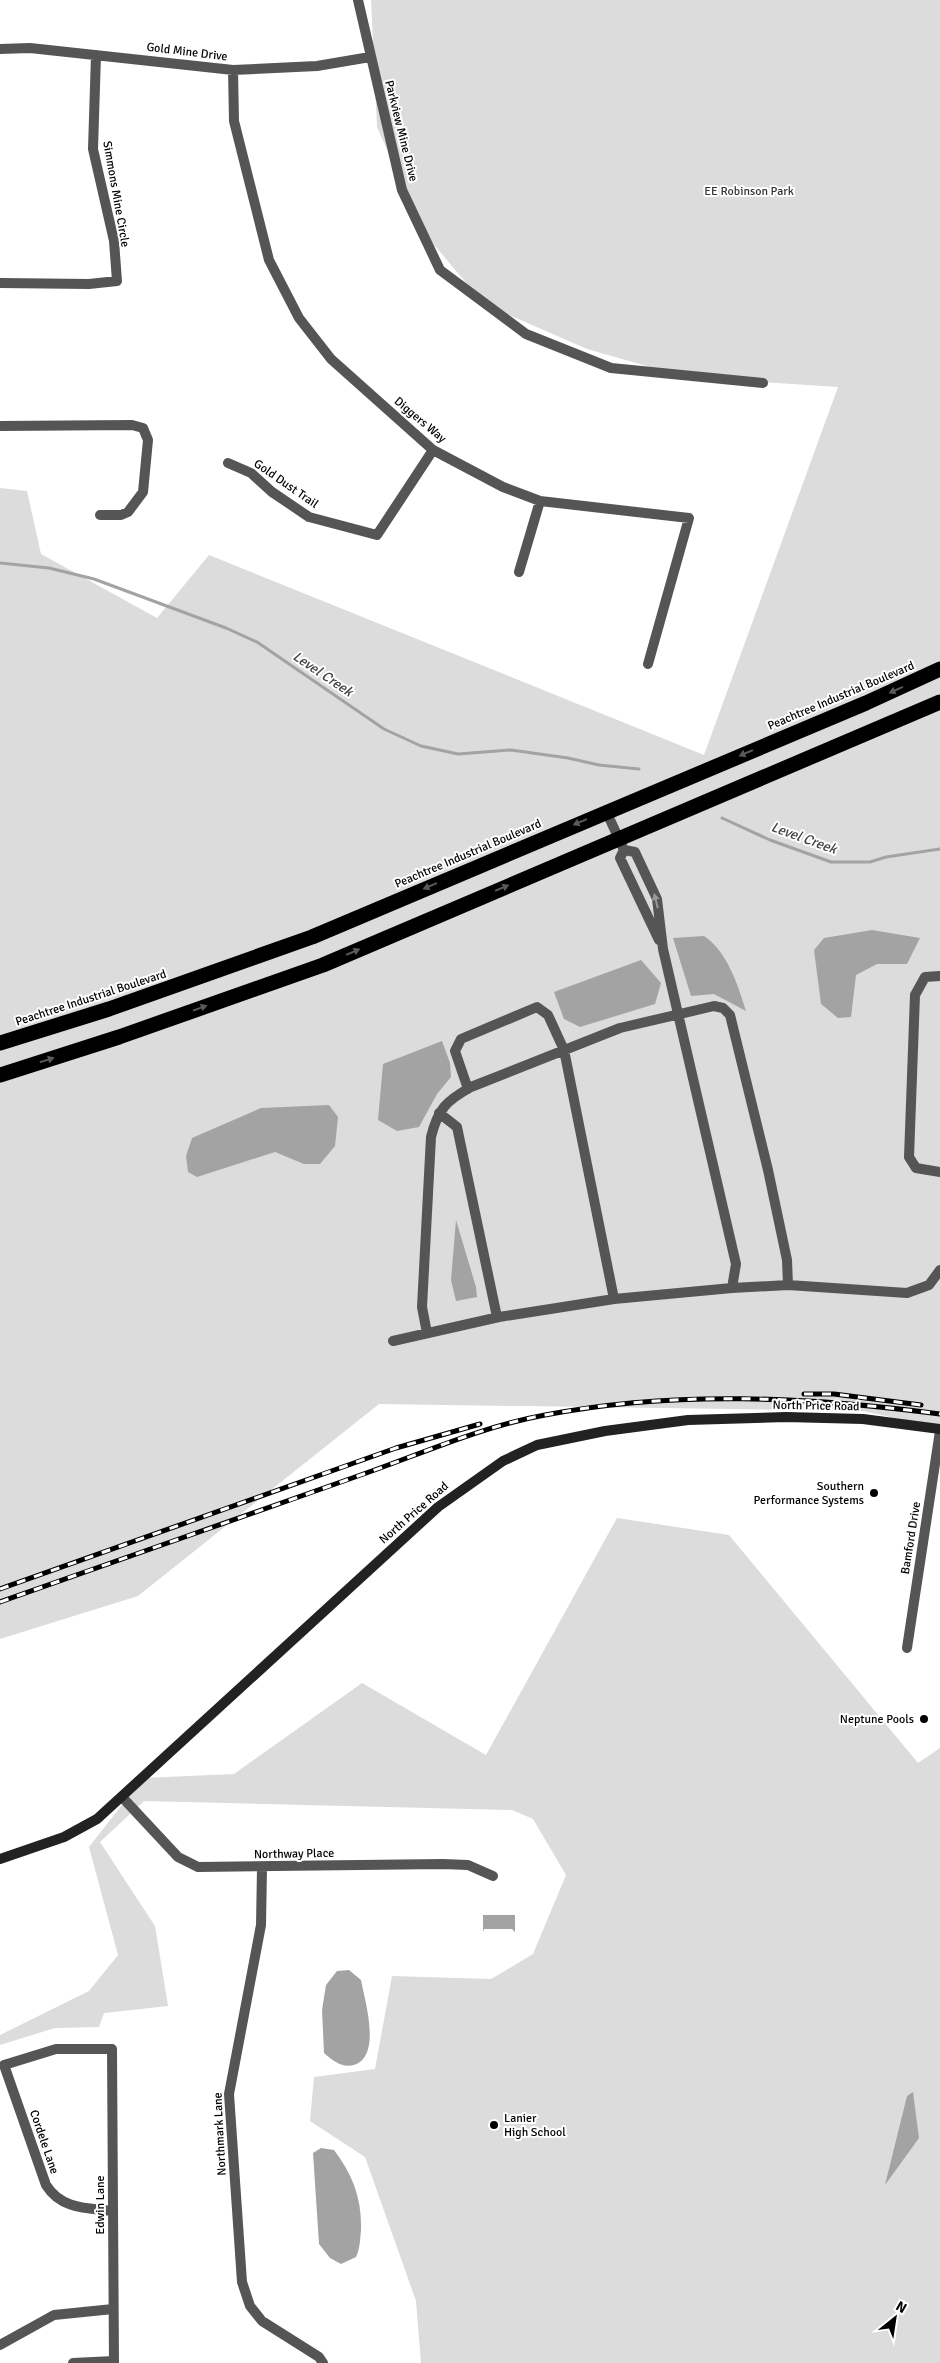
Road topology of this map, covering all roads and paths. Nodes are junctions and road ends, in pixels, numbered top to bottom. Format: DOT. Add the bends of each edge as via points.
graph roads {
  1 [pos="358,0"];
  2 [pos="0,49"];
  3 [pos="96,55"];
  4 [pos="370,57"];
  5 [pos="233,70"];
  6 [pos="0,283"];
  7 [pos="763,382"];
  8 [pos="0,426"];
  9 [pos="433,450"];
  10 [pos="228,463"];
  11 [pos="540,501"];
  12 [pos="100,515"];
  13 [pos="519,572"];
  14 [pos="648,664"];
  15 [pos="940,670"];
  16 [pos="940,702"];
  17 [pos="606,811"];
  18 [pos="621,844"];
  19 [pos="664,950"];
  20 [pos="940,976"];
  21 [pos="678,1015"];
  22 [pos="0,1043"];
  23 [pos="564,1050"];
  24 [pos="0,1075"];
  25 [pos="468,1089"];
  26 [pos="440,1113"];
  27 [pos="940,1172"];
  28 [pos="940,1270"];
  29 [pos="788,1285"];
  30 [pos="732,1288"];
  31 [pos="614,1300"];
  32 [pos="497,1317"];
  33 [pos="427,1333"];
  34 [pos="393,1341"];
  35 [pos="940,1430"];
  36 [pos="907,1648"];
  37 [pos="122,1797"];
  38 [pos="0,1858"];
  39 [pos="262,1868"];
  40 [pos="493,1876"];
  41 [pos="4,2065"];
  42 [pos="112,2211"];
  43 [pos="113,2309"];
  44 [pos="0,2345"];
  45 [pos="114,2362"];
  46 [pos="73,2363"];
  47 [pos="323,2363"];
  1 -- 4 [label="street, Parkview Mine Drive"];
  2 -- 3 [label="street, Gold Mine Drive" via="30,48"];
  3 -- 5 [label="street, Gold Mine Drive"];
  3 -- 6 [label="street, Simmons Mine Circle" via="93,149 114,241 116,281 89,284"];
  4 -- 5 [label="street, Gold Mine Drive" via="317,66"];
  4 -- 7 [label="street, Parkview Mine Drive" via="402,190 440,270 526,334 611,368"];
  5 -- 9 [label="street, Diggers Way" via="234,121 266,251 299,318 331,359"];
  8 -- 12 [label="street" via="132,425 143,428 148,440 143,492 128,512"];
  9 -- 10 [label="street, Gold Dust Trail" via="377,535 309,518 251,473"];
  9 -- 11 [label="street, Diggers Way" via="503,488"];
  11 -- 13 [label="street"];
  11 -- 14 [label="street, Diggers Way" via="689,518"];
  15 -- 17 [label="highway, Peachtree Industrial Boulevard, one-way"];
  16 -- 18 [label="highway"];
  17 -- 18 [label="street"];
  17 -- 22 [label="highway, Peachtree Industrial Boulevard, one-way" via="312,937 109,1009"];
  18 -- 19 [label="street" via="620,858"];
  19 -- 18 [label="street, one-way" via="657,899 635,852"];
  24 -- 18 [label="highway, one-way" via="323,965"];
  19 -- 21 [label="street"];
  20 -- 27 [label="street" via="926,977 915,995 909,1157 916,1168"];
  21 -- 23 [label="street" via="620,1028"];
  21 -- 29 [label="street" via="714,1006 723,1008 730,1015 770,1179 787,1260"];
  21 -- 30 [label="street" via="736,1264"];
  23 -- 25 [label="street"];
  23 -- 25 [label="street" via="548,1015 537,1007 461,1039 455,1051"];
  23 -- 31 [label="street"];
  25 -- 26 [label="street" via="452,1097"];
  26 -- 32 [label="street" via="457,1127"];
  26 -- 33 [label="street" via="430,1137 422,1307"];
  28 -- 29 [label="street" via="929,1285 907,1293"];
  29 -- 30 [label="street"];
  30 -- 31 [label="street"];
  31 -- 32 [label="street"];
  32 -- 33 [label="street"];
  33 -- 34 [label="street"];
  35 -- 36 [label="street, Bamford Drive"];
  35 -- 37 [label="street, North Price Road" via="853,1419 688,1420 604,1431 537,1445 503,1461 438,1507"];
  37 -- 38 [label="street, North Price Road" via="97,1819 64,1837"];
  37 -- 39 [label="street, Northway Place" via="178,1857 198,1867"];
  39 -- 40 [label="street, Northway Place" via="443,1864 468,1865"];
  39 -- 47 [label="street, Northmark Lane" via="261,1925 229,2094 242,2282 250,2306 262,2321"];
  41 -- 42 [label="street, Cordele Lane" via="52,2194 72,2206"];
  41 -- 42 [label="street, Edwin Lane" via="56,2049 112,2049"];
  42 -- 43 [label="street, Edwin Lane"];
  43 -- 44 [label="street" via="54,2315"];
  43 -- 45 [label="street, Edwin Lane"];
  45 -- 46 [label="street, Edwin Lane"];
}
